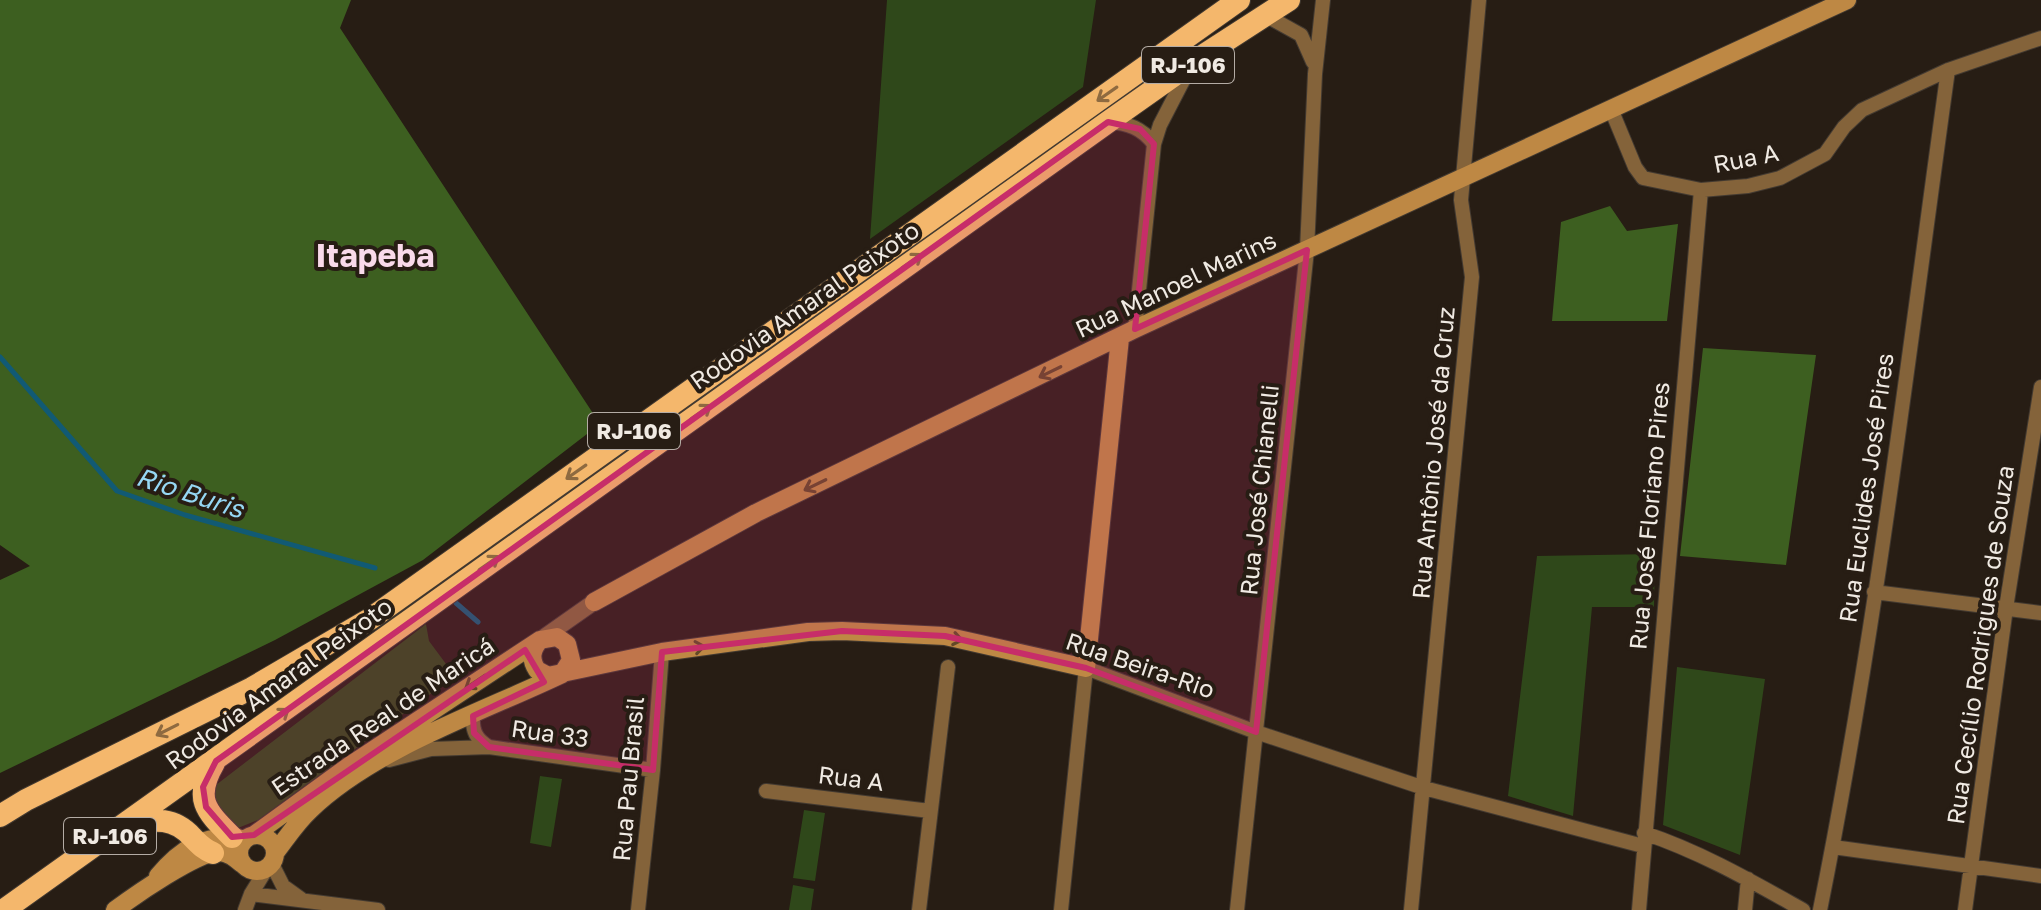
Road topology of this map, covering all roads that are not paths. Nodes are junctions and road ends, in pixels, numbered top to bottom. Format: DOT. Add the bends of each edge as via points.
graph roads {
  1 [pos="1239,0"];
  2 [pos="1289,0"];
  3 [pos="1323,0"];
  4 [pos="1479,0"];
  5 [pos="1847,0"];
  6 [pos="1265,15"];
  7 [pos="2041,38"];
  8 [pos="1193,62"];
  9 [pos="1948,70"];
  10 [pos="1315,74"];
  11 [pos="1611,109"];
  12 [pos="1108,122"];
  13 [pos="1154,144"];
  14 [pos="1463,176"];
  15 [pos="1701,190"];
  16 [pos="1307,250"];
  17 [pos="1128,334"];
  18 [pos="2041,387"];
  19 [pos="1874,592"];
  20 [pos="594,602"];
  21 [pos="2006,608"];
  22 [pos="2041,613"];
  23 [pos="540,640"];
  24 [pos="662,652"];
  25 [pos="948,667"];
  26 [pos="1086,668"];
  27 [pos="562,674"];
  28 [pos="473,716"];
  29 [pos="1256,732"];
  30 [pos="489,747"];
  31 [pos="216,761"];
  32 [pos="374,764"];
  33 [pos="653,770"];
  34 [pos="1424,788"];
  35 [pos="766,791"];
  36 [pos="930,811"];
  37 [pos="0,816"];
  38 [pos="126,825"];
  39 [pos="244,837"];
  40 [pos="1643,839"];
  41 [pos="1833,847"];
  42 [pos="205,848"];
  43 [pos="271,862"];
  44 [pos="244,866"];
  45 [pos="1971,867"];
  46 [pos="2041,876"];
  47 [pos="1748,879"];
  48 [pos="251,894"];
  49 [pos="301,899"];
  50 [pos="4,910"];
  51 [pos="115,910"];
  52 [pos="245,910"];
  53 [pos="378,910"];
  54 [pos="638,910"];
  55 [pos="919,910"];
  56 [pos="1061,910"];
  57 [pos="1237,910"];
  58 [pos="1411,910"];
  59 [pos="1639,910"];
  60 [pos="1745,910"];
  61 [pos="1803,910"];
  62 [pos="1820,910"];
  63 [pos="1965,910"];
  1 -- 37 [label="highway, Rodovia Amaral Peixoto / RJ-106, one-way" via="370,619 252,688"];
  2 -- 6 [label="highway, Rodovia Amaral Peixoto / RJ-106"];
  3 -- 10 [label="street, Rua José Chianelli"];
  4 -- 14 [label="street, Rua Antônio José da Cruz"];
  5 -- 11 [label="main road, Rua Manoel Marins"];
  6 -- 8 [label="highway, Rodovia Amaral Peixoto / RJ-106"];
  6 -- 10 [label="street" via="1301,35"];
  7 -- 9 [label="street, Rua A"];
  8 -- 12 [label="highway, Rodovia Amaral Peixoto / RJ-106"];
  8 -- 13 [label="street"];
  9 -- 15 [label="street, Rua A" via="1862,110 1808,166 1748,186"];
  9 -- 19 [label="street, Rua Euclides José Pires"];
  10 -- 16 [label="street, Rua José Chianelli"];
  11 -- 14 [label="main road, Rua Manoel Marins"];
  11 -- 15 [label="street, Rua A" via="1643,178"];
  12 -- 13 [label="street" via="1140,129"];
  31 -- 12 [label="highway, Rodovia Amaral Peixoto / RJ-106, one-way"];
  13 -- 17 [label="street"];
  14 -- 16 [label="main road, Rua Manoel Marins"];
  14 -- 34 [label="street, Rua Antônio José da Cruz" via="1462,212 1472,277"];
  15 -- 40 [label="street, Rua José Floriano Pires"];
  16 -- 17 [label="main road, Rua Manoel Marins"];
  16 -- 29 [label="street, Rua José Chianelli"];
  17 -- 20 [label="main road, Rua Manoel Marins, one-way" via="756,513"];
  17 -- 26 [label="main road"];
  18 -- 21 [label="street, Rua Cecílio Rodrigues de Souza"];
  19 -- 21 [label="street"];
  19 -- 41 [label="street, Rua Euclides José Pires"];
  20 -- 23 [label="street, Rua Manoel Marins"];
  21 -- 22 [label="street"];
  21 -- 45 [label="street, Rua Cecílio Rodrigues de Souza"];
  23 -- 27 [label="main road" via="532,658 537,670 548,676"];
  23 -- 27 [label="main road" via="557,637 567,644 571,660"];
  23 -- 39 [label="main road, Estrada Real de Maricá, one-way"];
  24 -- 26 [label="main road, Rua Beira-Rio, one-way" via="808,632 890,632 945,636"];
  24 -- 27 [label="main road, Rua Beira-Rio"];
  24 -- 33 [label="street, Rua Pau Brasil"];
  25 -- 36 [label="street"];
  26 -- 29 [label="street, Rua Beira-Rio"];
  26 -- 56 [label="street"];
  27 -- 28 [label="main road, Estrada Real de Maricá"];
  28 -- 30 [label="street, Rua 33" via="474,733"];
  28 -- 32 [label="main road, Estrada Real de Maricá"];
  29 -- 34 [label="street, Rua Beira-Rio"];
  29 -- 57 [label="street, Rua José Chianelli"];
  30 -- 32 [label="street, Rua 33" via="431,749"];
  30 -- 33 [label="street, Rua 33"];
  31 -- 38 [label="highway, Rodovia Amaral Peixoto / RJ-106"];
  31 -- 39 [label="highway" via="203,787 204,800 211,816"];
  32 -- 43 [label="main road, Estrada Real de Maricá" via="311,808"];
  33 -- 54 [label="street, Rua Pau Brasil"];
  34 -- 40 [label="street, Rua Beira-Rio"];
  34 -- 58 [label="street, Rua Antônio José da Cruz"];
  35 -- 36 [label="street, Rua A"];
  36 -- 55 [label="street"];
  38 -- 42 [label="highway" via="170,821"];
  38 -- 50 [label="highway, Rodovia Amaral Peixoto / RJ-106"];
  39 -- 42 [label="main road" via="208,838"];
  39 -- 43 [label="main road" via="270,841"];
  39 -- 44 [label="main road" via="239,851"];
  40 -- 47 [label="street, Rua Beira-Rio" via="1701,855"];
  40 -- 59 [label="street, Rua José Floriano Pires"];
  41 -- 45 [label="street"];
  41 -- 62 [label="street, Rua Euclides José Pires"];
  42 -- 44 [label="main road" via="230,855"];
  42 -- 51 [label="main road" via="172,860 154,882"];
  43 -- 44 [label="main road" via="257,872"];
  43 -- 48 [label="street, Estrada Real de Maricá"];
  43 -- 49 [label="street" via="283,886"];
  44 -- 48 [label="street"];
  45 -- 46 [label="street"];
  45 -- 63 [label="street, Rua Cecílio Rodrigues de Souza"];
  47 -- 60 [label="street"];
  47 -- 61 [label="street, Rua Beira-Rio"];
  48 -- 49 [label="street"];
  48 -- 52 [label="street, Estrada Real de Maricá"];
  49 -- 53 [label="street"];
}
